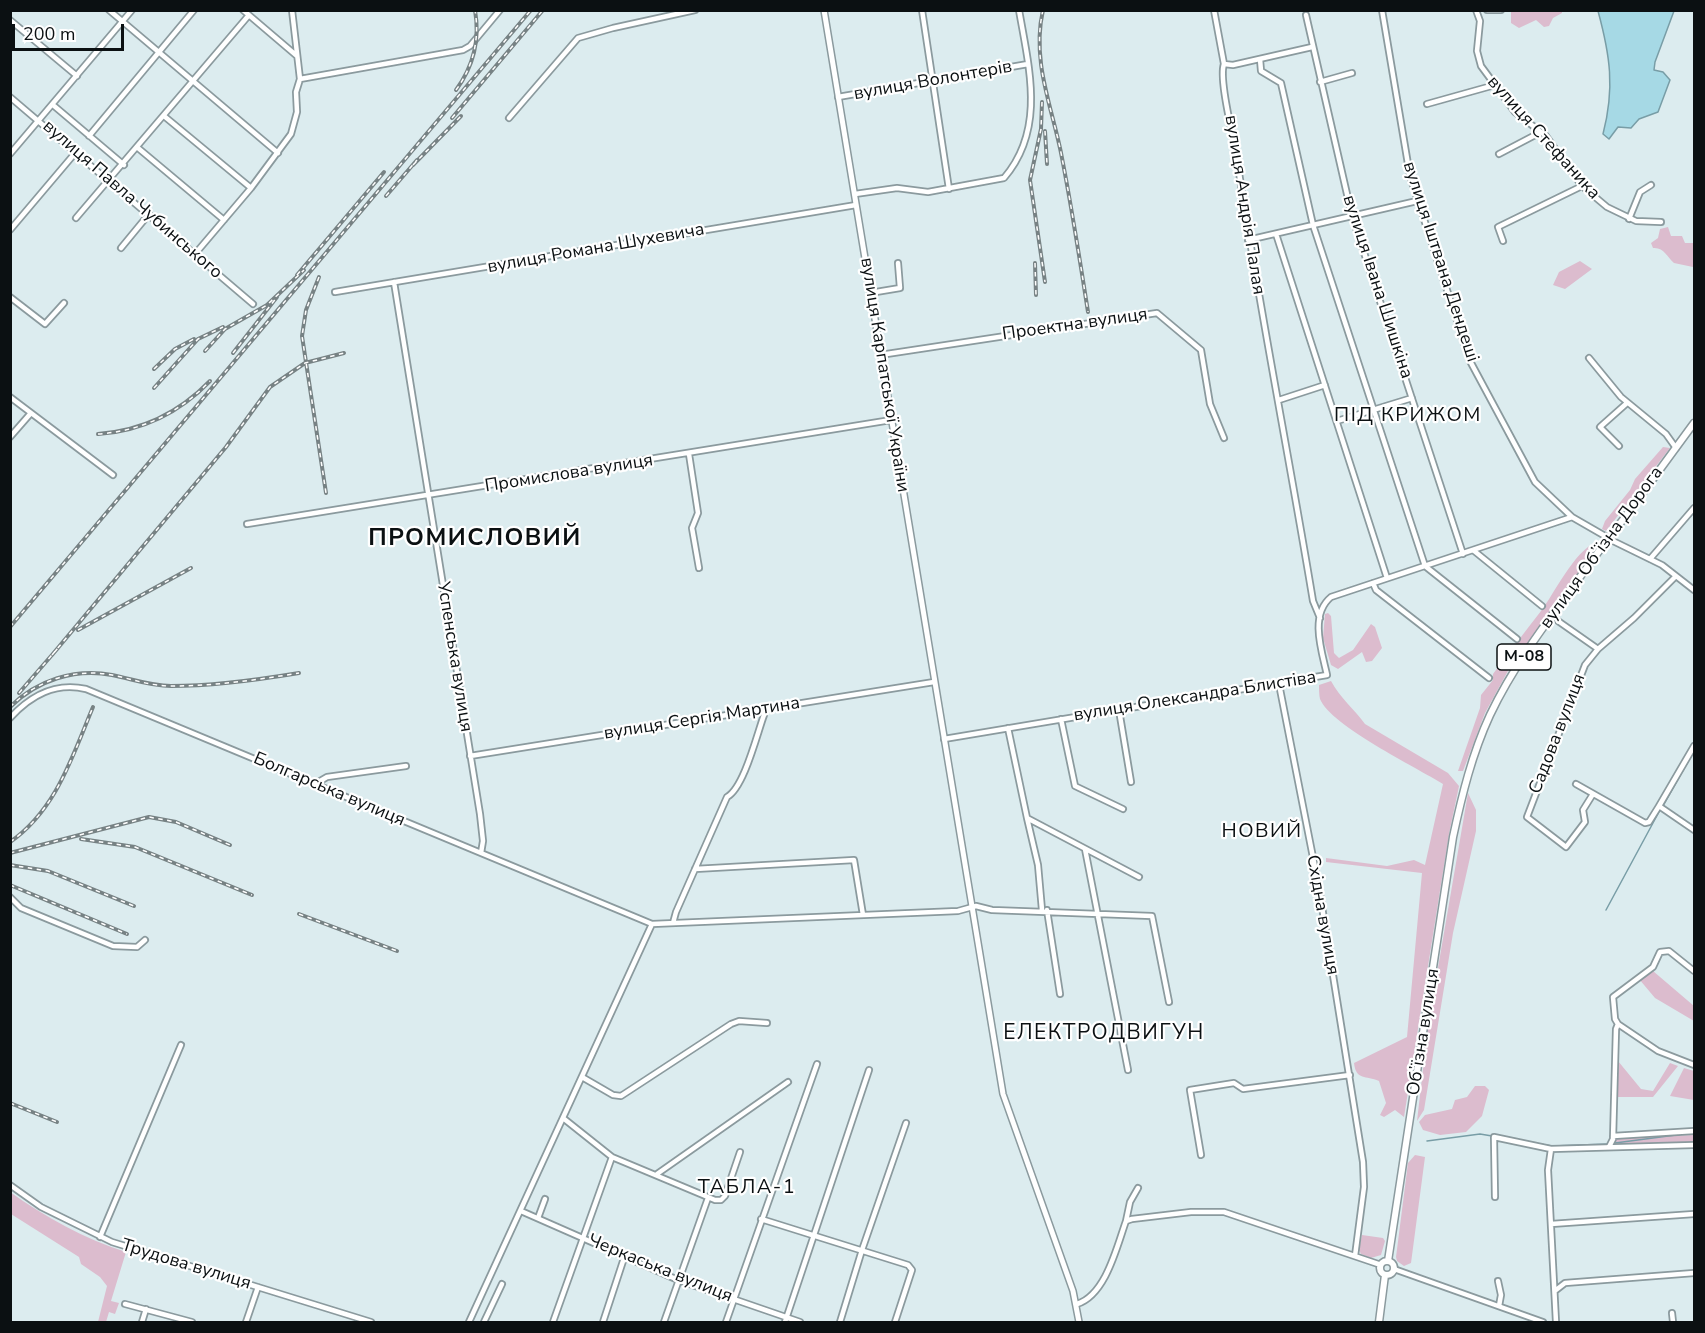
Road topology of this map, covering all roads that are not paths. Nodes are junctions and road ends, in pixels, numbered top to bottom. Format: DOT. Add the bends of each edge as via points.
graph roads {
  1 [pos="109,10"];
  2 [pos="132,10"];
  3 [pos="194,10"];
  4 [pos="243,10"];
  5 [pos="292,10"];
  6 [pos="500,10"];
  7 [pos="695,10"];
  8 [pos="824,10"];
  9 [pos="922,10"];
  10 [pos="1019,10"];
  11 [pos="1214,10"];
  12 [pos="1382,10"];
  13 [pos="1486,10"];
  14 [pos="1501,10"];
  15 [pos="1477,12"];
  16 [pos="249,15"];
  17 [pos="1306,15"];
  18 [pos="10,20"];
  19 [pos="122,21"];
  20 [pos="1312,47"];
  21 [pos="159,52"];
  22 [pos="297,56"];
  23 [pos="1260,59"];
  24 [pos="1028,64"];
  25 [pos="1224,64"];
  26 [pos="1352,73"];
  27 [pos="77,76"];
  28 [pos="300,79"];
  29 [pos="194,81"];
  30 [pos="933,81"];
  31 [pos="1320,82"];
  32 [pos="1495,84"];
  33 [pos="10,97"];
  34 [pos="838,98"];
  35 [pos="1427,104"];
  36 [pos="52,105"];
  37 [pos="164,116"];
  38 [pos="509,118"];
  39 [pos="39,121"];
  40 [pos="1541,132"];
  41 [pos="89,136"];
  42 [pos="138,148"];
  43 [pos="76,152"];
  44 [pos="278,153"];
  45 [pos="1499,153"];
  46 [pos="10,154"];
  47 [pos="124,165"];
  48 [pos="111,180"];
  49 [pos="1651,185"];
  50 [pos="1582,186"];
  51 [pos="250,188"];
  52 [pos="949,189"];
  53 [pos="855,194"];
  54 [pos="1417,201"];
  55 [pos="856,205"];
  56 [pos="149,214"];
  57 [pos="1352,216"];
  58 [pos="76,218"];
  59 [pos="1629,219"];
  60 [pos="224,220"];
  61 [pos="1661,222"];
  62 [pos="1313,225"];
  63 [pos="10,230"];
  64 [pos="1276,234"];
  65 [pos="1248,240"];
  66 [pos="1503,241"];
  67 [pos="121,248"];
  68 [pos="195,254"];
  69 [pos="898,263"];
  70 [pos="394,282"];
  71 [pos="335,292"];
  72 [pos="870,293"];
  73 [pos="10,297"];
  74 [pos="64,303"];
  75 [pos="253,304"];
  76 [pos="880,355"];
  77 [pos="1589,358"];
  78 [pos="1325,385"];
  79 [pos="10,397"];
  80 [pos="1412,398"];
  81 [pos="1279,400"];
  82 [pos="1627,403"];
  83 [pos="1374,409"];
  84 [pos="31,413"];
  85 [pos="891,420"];
  86 [pos="1337,421"];
  87 [pos="1695,423"];
  88 [pos="10,437"];
  89 [pos="1224,438"];
  90 [pos="1619,446"];
  91 [pos="1676,448"];
  92 [pos="689,454"];
  93 [pos="113,476"];
  94 [pos="428,496"];
  95 [pos="1695,508"];
  96 [pos="1572,517"];
  97 [pos="247,524"];
  98 [pos="1605,536"];
  99 [pos="1613,540"];
  100 [pos="1473,550"];
  101 [pos="1463,554"];
  102 [pos="1650,559"];
  103 [pos="1425,566"];
  104 [pos="699,567"];
  105 [pos="1676,576"];
  106 [pos="1387,578"];
  107 [pos="1373,583"];
  108 [pos="1695,590"];
  109 [pos="1542,606"];
  110 [pos="1320,618"];
  111 [pos="1558,621"];
  112 [pos="1517,639"];
  113 [pos="1598,649"];
  114 [pos="1489,678"];
  115 [pos="934,682"];
  116 [pos="1279,684"];
  117 [pos="763,709"];
  118 [pos="1119,710"];
  119 [pos="10,718"];
  120 [pos="1061,719"];
  121 [pos="1008,728"];
  122 [pos="944,739"];
  123 [pos="1695,746"];
  124 [pos="471,756"];
  125 [pos="406,766"];
  126 [pos="1131,782"];
  127 [pos="315,784"];
  128 [pos="1576,784"];
  129 [pos="1593,794"];
  130 [pos="1460,803"];
  131 [pos="1659,806"];
  132 [pos="1123,809"];
  133 [pos="1027,818"];
  134 [pos="1695,830"];
  135 [pos="1085,849"];
  136 [pos="481,853"];
  137 [pos="695,869"];
  138 [pos="1139,877"];
  139 [pos="10,897"];
  140 [pos="972,908"];
  141 [pos="1045,910"];
  142 [pos="1095,912"];
  143 [pos="863,915"];
  144 [pos="673,923"];
  145 [pos="652,924"];
  146 [pos="145,940"];
  147 [pos="1695,971"];
  148 [pos="1060,994"];
  149 [pos="1168,1002"];
  150 [pos="767,1023"];
  151 [pos="1618,1024"];
  152 [pos="181,1046"];
  153 [pos="817,1064"];
  154 [pos="1695,1065"];
  155 [pos="869,1070"];
  156 [pos="1128,1070"];
  157 [pos="1350,1075"];
  158 [pos="582,1077"];
  159 [pos="788,1082"];
  160 [pos="563,1118"];
  161 [pos="906,1123"];
  162 [pos="1695,1131"];
  163 [pos="1613,1136"];
  164 [pos="1695,1145"];
  165 [pos="1609,1148"];
  166 [pos="1551,1149"];
  167 [pos="740,1152"];
  168 [pos="1201,1155"];
  169 [pos="612,1157"];
  170 [pos="657,1174"];
  171 [pos="10,1185"];
  172 [pos="1138,1188"];
  173 [pos="1495,1197"];
  174 [pos="708,1198"];
  175 [pos="546,1199"];
  176 [pos="521,1211"];
  177 [pos="1695,1214"];
  178 [pos="538,1218"];
  179 [pos="761,1219"];
  180 [pos="1126,1221"];
  181 [pos="1551,1224"];
  182 [pos="812,1236"];
  183 [pos="100,1237"];
  184 [pos="583,1237"];
  185 [pos="862,1250"];
  186 [pos="625,1255"];
  187 [pos="1355,1256"];
  188 [pos="1388,1261"];
  189 [pos="1381,1265"];
  190 [pos="1394,1269"];
  191 [pos="1695,1274"];
  192 [pos="1385,1275"];
  193 [pos="678,1280"];
  194 [pos="1498,1281"];
  195 [pos="502,1284"];
  196 [pos="258,1287"];
  197 [pos="1556,1290"];
  198 [pos="733,1299"];
  199 [pos="1076,1301"];
  200 [pos="125,1304"];
  201 [pos="1499,1306"];
  202 [pos="146,1309"];
  203 [pos="1672,1313"];
  204 [pos="786,1320"];
  205 [pos="142,1323"];
  206 [pos="192,1323"];
  207 [pos="246,1323"];
  208 [pos="371,1323"];
  209 [pos="469,1323"];
  210 [pos="484,1323"];
  211 [pos="553,1323"];
  212 [pos="603,1323"];
  213 [pos="664,1323"];
  214 [pos="726,1323"];
  215 [pos="800,1323"];
  216 [pos="840,1323"];
  217 [pos="896,1323"];
  218 [pos="1079,1323"];
  219 [pos="1379,1323"];
  220 [pos="1543,1323"];
  221 [pos="1556,1323"];
  222 [pos="1673,1323"];
  1 -- 19 [label="street"];
  2 -- 19 [label="street"];
  3 -- 21 [label="street"];
  4 -- 16 [label="street"];
  5 -- 22 [label="street"];
  6 -- 28 [label="street" via="463,50"];
  7 -- 38 [label="street" via="578,38"];
  8 -- 34 [label="main road, вулиця Карпатської України"];
  9 -- 30 [label="street"];
  10 -- 24 [label="street"];
  11 -- 25 [label="street, вулиця Андрія Палая"];
  12 -- 54 [label="street, вулиця Іштвана Дендеші" via="1404,147"];
  13 -- 14 [label="street"];
  13 -- 15 [label="street"];
  15 -- 32 [label="street, вулиця Стефаника" via="1478,57"];
  16 -- 22 [label="street"];
  16 -- 29 [label="street"];
  17 -- 20 [label="street, вулиця Івана Шишкіна"];
  18 -- 27 [label="street"];
  19 -- 21 [label="street"];
  19 -- 27 [label="street"];
  20 -- 23 [label="street"];
  20 -- 31 [label="street, вулиця Івана Шишкіна"];
  21 -- 29 [label="street"];
  21 -- 41 [label="street"];
  22 -- 28 [label="street"];
  23 -- 25 [label="street" via="1233,66"];
  23 -- 62 [label="street" via="1261,71 1281,83"];
  24 -- 30 [label="street, вулиця Волонтерів"];
  24 -- 52 [label="street" via="1032,111 1027,136 1008,174 1000,181"];
  25 -- 65 [label="street, вулиця Андрія Палая" via="1221,72"];
  26 -- 31 [label="street"];
  27 -- 36 [label="street"];
  28 -- 44 [label="street" via="295,123"];
  29 -- 37 [label="street"];
  29 -- 44 [label="street"];
  30 -- 34 [label="street, вулиця Волонтерів"];
  30 -- 52 [label="street"];
  31 -- 57 [label="street, вулиця Івана Шишкіна"];
  32 -- 35 [label="street"];
  32 -- 40 [label="street, вулиця Стефаника" via="1519,116"];
  33 -- 39 [label="street, вулиця Павла Чубинського"];
  34 -- 53 [label="main road, вулиця Карпатської України"];
  36 -- 39 [label="street"];
  36 -- 41 [label="street, вулиця Павла Чубинського"];
  37 -- 42 [label="street"];
  37 -- 51 [label="street"];
  39 -- 43 [label="street, вулиця Павла Чубинського"];
  39 -- 46 [label="street"];
  40 -- 45 [label="street"];
  40 -- 50 [label="street, вулиця Стефаника"];
  41 -- 47 [label="street, вулиця Павла Чубинського"];
  42 -- 47 [label="street"];
  42 -- 60 [label="street"];
  43 -- 48 [label="street, вулиця Павла Чубинського"];
  43 -- 63 [label="street"];
  44 -- 51 [label="street"];
  47 -- 48 [label="street"];
  48 -- 56 [label="street, вулиця Павла Чубинського"];
  48 -- 58 [label="street"];
  49 -- 59 [label="street" via="1640,192"];
  50 -- 59 [label="street, вулиця Стефаника" via="1606,207"];
  50 -- 66 [label="street" via="1498,227"];
  51 -- 60 [label="street"];
  52 -- 53 [label="street" via="928,192 897,188"];
  53 -- 55 [label="main road, вулиця Карпатської України"];
  54 -- 57 [label="street"];
  54 -- 96 [label="street, вулиця Іштвана Дендеші" via="1458,331 1477,377 1529,474"];
  55 -- 70 [label="street, вулиця Романа Шухевича"];
  55 -- 72 [label="main road, вулиця Карпатської України"];
  56 -- 67 [label="street"];
  56 -- 68 [label="street, вулиця Павла Чубинського"];
  57 -- 62 [label="street"];
  57 -- 80 [label="street, вулиця Івана Шишкіна"];
  59 -- 61 [label="street, вулиця Стефаника"];
  60 -- 68 [label="street"];
  62 -- 64 [label="street"];
  62 -- 83 [label="street"];
  64 -- 65 [label="street"];
  64 -- 78 [label="street"];
  65 -- 81 [label="street, вулиця Андрія Палая"];
  68 -- 75 [label="street, вулиця Павла Чубинського"];
  69 -- 72 [label="street" via="900,288"];
  70 -- 71 [label="street, вулиця Романа Шухевича"];
  70 -- 94 [label="street, Успенська вулиця"];
  72 -- 76 [label="main road, вулиця Карпатської України"];
  73 -- 74 [label="street" via="45,324"];
  76 -- 85 [label="main road, вулиця Карпатської України"];
  76 -- 89 [label="street, Проектна вулиця" via="1157,313 1201,350 1210,404"];
  77 -- 82 [label="street"];
  78 -- 81 [label="street"];
  78 -- 86 [label="street"];
  79 -- 84 [label="street"];
  80 -- 83 [label="street"];
  80 -- 101 [label="street, вулиця Івана Шишкіна"];
  81 -- 110 [label="street, вулиця Андрія Палая" via="1313,601"];
  82 -- 90 [label="street" via="1600,428"];
  82 -- 91 [label="street" via="1666,434"];
  83 -- 86 [label="street"];
  83 -- 103 [label="street"];
  84 -- 88 [label="street"];
  84 -- 93 [label="street"];
  85 -- 92 [label="street, Промислова вулиця"];
  85 -- 115 [label="main road, вулиця Карпатської України"];
  86 -- 106 [label="street"];
  87 -- 91 [label="highway, вулиця Обʼїзна Дорога / М-08"];
  91 -- 130 [label="highway, вулиця Обʼїзна Дорога / М-08, bridge" via="1509,680 1491,714"];
  92 -- 94 [label="street, Промислова вулиця"];
  92 -- 104 [label="street" via="698,513 692,528"];
  94 -- 97 [label="street, Промислова вулиця"];
  94 -- 124 [label="street, Успенська вулиця"];
  95 -- 102 [label="street"];
  96 -- 98 [label="street, вулиця Іштвана Дендеші"];
  96 -- 100 [label="street"];
  99 -- 102 [label="street"];
  100 -- 101 [label="street"];
  100 -- 109 [label="street"];
  101 -- 103 [label="street"];
  102 -- 105 [label="street"];
  103 -- 106 [label="street"];
  103 -- 112 [label="street"];
  105 -- 108 [label="street"];
  105 -- 113 [label="street, Садова вулиця"];
  106 -- 107 [label="street"];
  107 -- 110 [label="street" via="1331,597"];
  107 -- 114 [label="street" via="1376,590"];
  110 -- 116 [label="street, вулиця Олександра Блистіва" via="1327,675"];
  111 -- 113 [label="street"];
  113 -- 129 [label="street, Садова вулиця" via="1584,668 1527,817 1566,847 1585,822 1583,810"];
  115 -- 117 [label="street, вулиця Сергія Мартина"];
  115 -- 122 [label="main road, вулиця Карпатської України"];
  116 -- 118 [label="street, вулиця Олександра Блистіва"];
  116 -- 157 [label="street, Східна вулиця"];
  117 -- 124 [label="street, вулиця Сергія Мартина"];
  117 -- 137 [label="street" via="743,773 733,794 727,797"];
  118 -- 120 [label="street, вулиця Олександра Блистіва"];
  118 -- 126 [label="street"];
  119 -- 127 [label="street, Болгарська вулиця" via="47,690 80,688"];
  120 -- 121 [label="street, вулиця Олександра Блистіва"];
  120 -- 132 [label="street" via="1075,786"];
  121 -- 122 [label="street, вулиця Олександра Блистіва"];
  121 -- 133 [label="street"];
  122 -- 140 [label="main road, вулиця Карпатської України"];
  123 -- 131 [label="street"];
  124 -- 136 [label="street, Успенська вулиця" via="483,841"];
  125 -- 127 [label="street" via="327,777"];
  127 -- 136 [label="street, Болгарська вулиця"];
  128 -- 129 [label="street"];
  129 -- 131 [label="street" via="1645,823"];
  130 -- 188 [label="highway, Обʼїзна вулиця / М-08"];
  131 -- 134 [label="street"];
  133 -- 135 [label="street"];
  133 -- 141 [label="street"];
  135 -- 138 [label="street"];
  135 -- 142 [label="street"];
  136 -- 145 [label="street, Болгарська вулиця"];
  137 -- 143 [label="street" via="854,860"];
  137 -- 144 [label="street"];
  139 -- 146 [label="street" via="21,908 113,946 136,946"];
  140 -- 141 [label="street"];
  140 -- 143 [label="street"];
  140 -- 199 [label="main road, вулиця Карпатської України" via="1007,1109"];
  141 -- 142 [label="street"];
  141 -- 148 [label="street"];
  142 -- 149 [label="street" via="1152,916"];
  142 -- 156 [label="street"];
  143 -- 144 [label="street"];
  144 -- 145 [label="street"];
  145 -- 158 [label="street"];
  147 -- 151 [label="street" via="1669,951 1662,951 1653,967 1613,997"];
  150 -- 158 [label="street" via="730,1024 621,1096"];
  151 -- 154 [label="street" via="1658,1051"];
  151 -- 163 [label="street"];
  152 -- 183 [label="street"];
  153 -- 179 [label="street"];
  155 -- 182 [label="street"];
  157 -- 168 [label="street" via="1243,1089 1234,1083 1190,1090"];
  157 -- 187 [label="street, Східна вулиця" via="1364,1186"];
  158 -- 160 [label="street"];
  159 -- 170 [label="street"];
  160 -- 169 [label="street"];
  160 -- 176 [label="street"];
  161 -- 185 [label="street"];
  162 -- 163 [label="street"];
  163 -- 165 [label="street"];
  164 -- 165 [label="street"];
  165 -- 166 [label="street"];
  166 -- 173 [label="street" via="1494,1137"];
  166 -- 181 [label="street"];
  167 -- 174 [label="street" via="722,1200"];
  169 -- 170 [label="street"];
  169 -- 184 [label="street"];
  170 -- 174 [label="street"];
  171 -- 183 [label="street, Трудова вулиця" via="41,1207"];
  172 -- 180 [label="street"];
  174 -- 193 [label="street"];
  175 -- 178 [label="street"];
  176 -- 178 [label="street, Черкаська вулиця"];
  176 -- 209 [label="street"];
  177 -- 181 [label="street"];
  178 -- 184 [label="street, Черкаська вулиця"];
  179 -- 182 [label="street"];
  179 -- 198 [label="street"];
  180 -- 187 [label="street" via="1214,1210"];
  180 -- 199 [label="street" via="1109,1270 1089,1297"];
  181 -- 197 [label="street"];
  182 -- 185 [label="street"];
  182 -- 204 [label="street"];
  183 -- 196 [label="street, Трудова вулиця"];
  184 -- 186 [label="street, Черкаська вулиця"];
  184 -- 211 [label="street"];
  185 -- 216 [label="street"];
  185 -- 217 [label="street" via="905,1263 912,1270"];
  186 -- 193 [label="street, Черкаська вулиця"];
  186 -- 212 [label="street"];
  187 -- 189 [label="street"];
  188 -- 189 [label="highway"];
  188 -- 190 [label="highway"];
  189 -- 192 [label="highway"];
  190 -- 192 [label="highway"];
  190 -- 201 [label="street"];
  191 -- 197 [label="street" via="1565,1283"];
  192 -- 219 [label="highway"];
  193 -- 198 [label="street, Черкаська вулиця"];
  193 -- 213 [label="street"];
  194 -- 201 [label="street"];
  195 -- 210 [label="street"];
  196 -- 207 [label="street"];
  196 -- 208 [label="street, Трудова вулиця"];
  197 -- 221 [label="street"];
  198 -- 204 [label="street, Черкаська вулиця"];
  198 -- 214 [label="street"];
  199 -- 218 [label="main road"];
  200 -- 202 [label="street"];
  201 -- 220 [label="street"];
  202 -- 205 [label="street"];
  202 -- 206 [label="street"];
  203 -- 222 [label="street"];
  204 -- 215 [label="street, Черкаська вулиця"];
}
